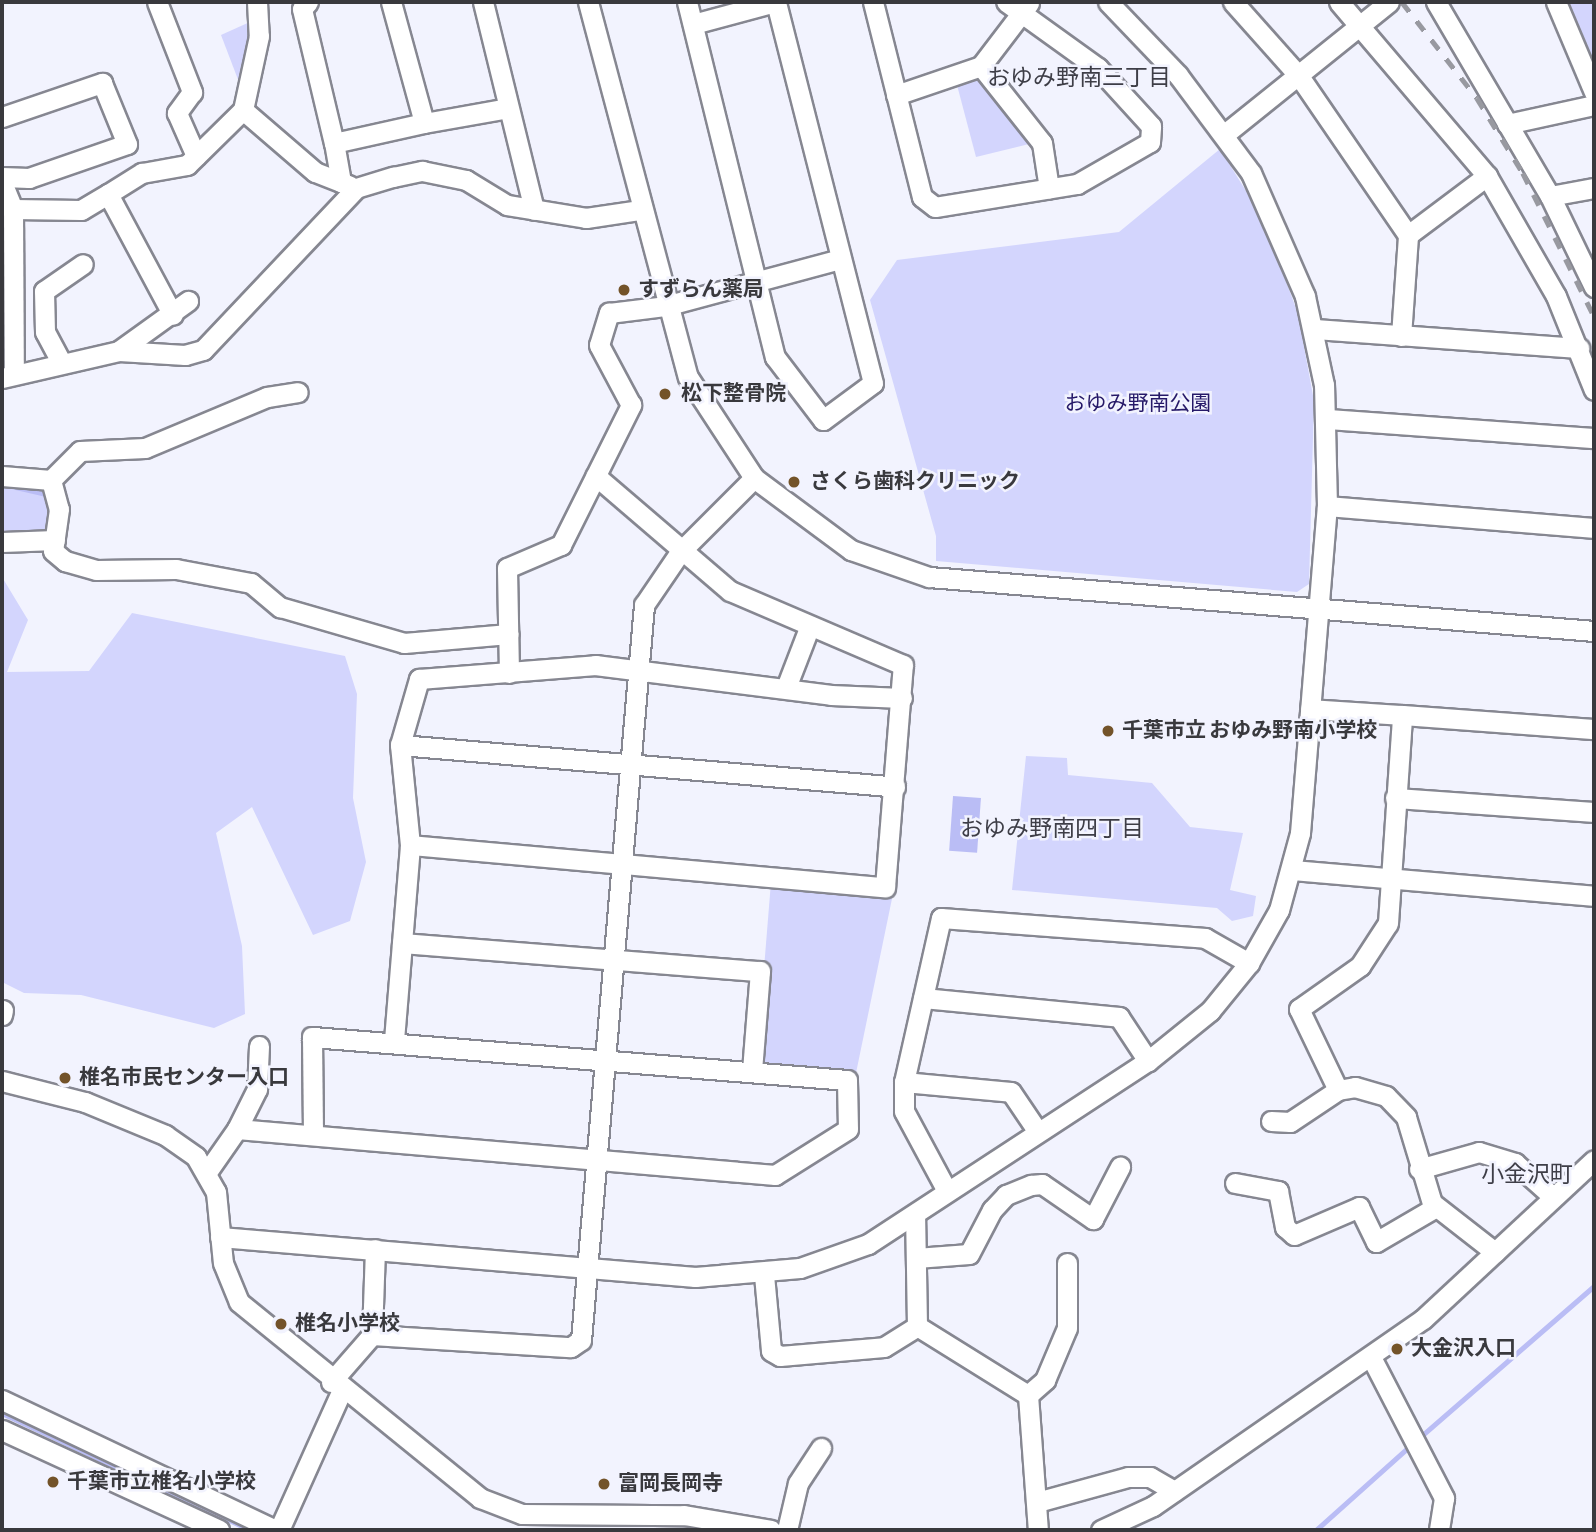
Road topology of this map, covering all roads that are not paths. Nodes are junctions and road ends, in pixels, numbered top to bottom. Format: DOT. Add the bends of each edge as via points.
graph roads {
  1 [pos="157,2"];
  2 [pos="257,2"];
  3 [pos="308,2"];
  4 [pos="391,2"];
  5 [pos="483,2"];
  6 [pos="587,2"];
  7 [pos="687,2"];
  8 [pos="776,2"];
  9 [pos="873,2"];
  10 [pos="1108,2"];
  11 [pos="1233,2"];
  12 [pos="1339,2"];
  13 [pos="1389,2"];
  14 [pos="1436,2"];
  15 [pos="1556,2"];
  16 [pos="1020,5"];
  17 [pos="693,24"];
  18 [pos="1358,26"];
  19 [pos="981,66"];
  20 [pos="1299,76"];
  21 [pos="1594,92"];
  22 [pos="896,95"];
  23 [pos="1594,105"];
  24 [pos="508,108"];
  25 [pos="243,110"];
  26 [pos="2,117"];
  27 [pos="424,123"];
  28 [pos="1507,124"];
  29 [pos="1226,134"];
  30 [pos="334,143"];
  31 [pos="196,156"];
  32 [pos="1487,176"];
  33 [pos="2,179"];
  34 [pos="348,185"];
  35 [pos="1049,188"];
  36 [pos="1594,188"];
  37 [pos="108,194"];
  38 [pos="1550,196"];
  39 [pos="13,209"];
  40 [pos="534,210"];
  41 [pos="640,210"];
  42 [pos="1409,235"];
  43 [pos="840,259"];
  44 [pos="83,264"];
  45 [pos="1593,280"];
  46 [pos="756,281"];
  47 [pos="188,301"];
  48 [pos="664,306"];
  49 [pos="43,313"];
  50 [pos="11,314"];
  51 [pos="173,315"];
  52 [pos="1314,329"];
  53 [pos="1401,335"];
  54 [pos="1578,348"];
  55 [pos="119,351"];
  56 [pos="60,360"];
  57 [pos="8,376"];
  58 [pos="1594,390"];
  59 [pos="298,392"];
  60 [pos="1327,419"];
  61 [pos="1594,438"];
  62 [pos="2,476"];
  63 [pos="596,476"];
  64 [pos="754,478"];
  65 [pos="51,480"];
  66 [pos="1327,506"];
  67 [pos="1594,528"];
  68 [pos="55,540"];
  69 [pos="2,542"];
  70 [pos="680,552"];
  71 [pos="1318,609"];
  72 [pos="809,628"];
  73 [pos="1594,631"];
  74 [pos="509,634"];
  75 [pos="636,670"];
  76 [pos="509,673"];
  77 [pos="787,685"];
  78 [pos="902,698"];
  79 [pos="1310,709"];
  80 [pos="1402,715"];
  81 [pos="1594,729"];
  82 [pos="400,745"];
  83 [pos="628,764"];
  84 [pos="895,787"];
  85 [pos="1395,798"];
  86 [pos="1594,812"];
  87 [pos="410,845"];
  88 [pos="619,863"];
  89 [pos="1293,870"];
  90 [pos="1390,879"];
  91 [pos="1594,896"];
  92 [pos="402,943"];
  93 [pos="613,960"];
  94 [pos="1249,963"];
  95 [pos="923,998"];
  96 [pos="394,1040"];
  97 [pos="259,1046"];
  98 [pos="606,1058"];
  99 [pos="1148,1061"];
  100 [pos="752,1071"];
  101 [pos="2,1081"];
  102 [pos="904,1082"];
  103 [pos="1338,1090"];
  104 [pos="1271,1121"];
  105 [pos="237,1129"];
  106 [pos="1038,1132"];
  107 [pos="313,1135"];
  108 [pos="597,1159"];
  109 [pos="1594,1160"];
  110 [pos="1120,1167"];
  111 [pos="1419,1169"];
  112 [pos="207,1172"];
  113 [pos="1235,1183"];
  114 [pos="947,1191"];
  115 [pos="1552,1196"];
  116 [pos="1436,1207"];
  117 [pos="915,1214"];
  118 [pos="220,1237"];
  119 [pos="375,1249"];
  120 [pos="1495,1252"];
  121 [pos="916,1258"];
  122 [pos="1067,1263"];
  123 [pos="585,1267"];
  124 [pos="764,1275"];
  125 [pos="917,1326"];
  126 [pos="372,1335"];
  127 [pos="1371,1357"];
  128 [pos="336,1386"];
  129 [pos="1028,1395"];
  130 [pos="2,1400"];
  131 [pos="2,1430"];
  132 [pos="821,1448"];
  133 [pos="1174,1491"];
  134 [pos="1037,1503"];
  135 [pos="568,1523"];
  136 [pos="219,1530"];
  137 [pos="278,1530"];
  138 [pos="771,1530"];
  139 [pos="787,1530"];
  140 [pos="1038,1530"];
  141 [pos="1101,1530"];
  142 [pos="1439,1530"];
  1 -- 31 [label="street" via="192,92 177,113"];
  2 -- 25 [label="street" via="259,36"];
  3 -- 30 [label="street" via="302,9"];
  4 -- 27 [label="street"];
  5 -- 24 [label="street"];
  6 -- 41 [label="street"];
  7 -- 17 [label="street"];
  8 -- 17 [label="street"];
  8 -- 43 [label="street"];
  9 -- 22 [label="street"];
  10 -- 29 [label="street"];
  11 -- 20 [label="street"];
  12 -- 18 [label="street"];
  13 -- 18 [label="street"];
  14 -- 28 [label="street"];
  15 -- 21 [label="street"];
  16 -- 19 [label="street"];
  16 -- 35 [label="street" via="1098,68 1151,126 1150,142 1117,166"];
  17 -- 46 [label="street"];
  18 -- 20 [label="street"];
  18 -- 32 [label="street"];
  19 -- 22 [label="street"];
  19 -- 35 [label="street" via="1042,143"];
  20 -- 29 [label="street"];
  20 -- 42 [label="street"];
  22 -- 35 [label="street" via="922,197 934,207"];
  23 -- 28 [label="street"];
  24 -- 27 [label="street"];
  24 -- 40 [label="street"];
  25 -- 31 [label="street"];
  25 -- 34 [label="street" via="315,172"];
  26 -- 33 [label="street" via="102,83 127,144 29,178"];
  27 -- 30 [label="street"];
  28 -- 38 [label="street"];
  29 -- 52 [label="street" via="1281,229"];
  30 -- 34 [label="street"];
  31 -- 37 [label="street" via="187,165 142,173"];
  32 -- 42 [label="street"];
  32 -- 54 [label="street" via="1532,250"];
  33 -- 39 [label="street"];
  34 -- 40 [label="street" via="422,172 466,180 507,205"];
  34 -- 55 [label="street" via="203,351"];
  36 -- 38 [label="street"];
  37 -- 39 [label="street" via="81,210"];
  37 -- 51 [label="street"];
  38 -- 45 [label="street"];
  39 -- 50 [label="street"];
  40 -- 41 [label="street" via="586,218"];
  41 -- 48 [label="street"];
  42 -- 53 [label="street"];
  43 -- 46 [label="street"];
  43 -- 46 [label="street" via="873,383 823,420 775,357"];
  44 -- 49 [label="street" via="44,291"];
  46 -- 48 [label="street"];
  47 -- 51 [label="street"];
  48 -- 63 [label="street" via="609,313 599,345 631,405"];
  48 -- 64 [label="street" via="688,377"];
  49 -- 50 [label="street"];
  49 -- 56 [label="street"];
  50 -- 57 [label="street"];
  51 -- 55 [label="street"];
  52 -- 53 [label="street"];
  52 -- 60 [label="street"];
  53 -- 54 [label="street"];
  54 -- 58 [label="street"];
  55 -- 56 [label="street"];
  56 -- 57 [label="street"];
  59 -- 65 [label="street" via="267,397 145,449 80,451"];
  60 -- 61 [label="street"];
  60 -- 66 [label="street"];
  62 -- 65 [label="street"];
  63 -- 70 [label="street"];
  63 -- 74 [label="street" via="561,545 507,568"];
  64 -- 70 [label="street"];
  64 -- 71 [label="street" via="851,550 929,577"];
  65 -- 68 [label="street" via="59,509"];
  66 -- 67 [label="street"];
  66 -- 71 [label="street"];
  68 -- 69 [label="street"];
  68 -- 74 [label="street" via="53,551 65,561 96,570 176,569 251,583 280,607 404,643"];
  70 -- 72 [label="street" via="730,592"];
  70 -- 75 [label="street" via="644,605"];
  71 -- 73 [label="street"];
  71 -- 79 [label="street"];
  72 -- 77 [label="street"];
  72 -- 78 [label="street" via="903,665"];
  74 -- 76 [label="street"];
  75 -- 76 [label="street" via="595,666"];
  75 -- 77 [label="street"];
  75 -- 83 [label="street"];
  76 -- 82 [label="street" via="419,679"];
  77 -- 78 [label="street" via="831,695"];
  78 -- 84 [label="street"];
  79 -- 80 [label="street"];
  79 -- 89 [label="street"];
  80 -- 81 [label="street"];
  80 -- 85 [label="street"];
  82 -- 83 [label="street"];
  82 -- 87 [label="street"];
  83 -- 84 [label="street"];
  83 -- 88 [label="street"];
  84 -- 88 [label="street" via="885,887"];
  85 -- 86 [label="street"];
  85 -- 90 [label="street"];
  87 -- 88 [label="street"];
  87 -- 92 [label="street"];
  88 -- 93 [label="street"];
  89 -- 90 [label="street"];
  89 -- 94 [label="street"];
  90 -- 91 [label="street"];
  90 -- 103 [label="street" via="1388,923 1360,966 1299,1009"];
  92 -- 93 [label="street"];
  92 -- 96 [label="street"];
  93 -- 98 [label="street"];
  93 -- 100 [label="street" via="760,971"];
  94 -- 95 [label="street" via="1205,937 941,918"];
  94 -- 99 [label="street" via="1210,1011"];
  95 -- 99 [label="street" via="1119,1017"];
  95 -- 102 [label="street"];
  96 -- 98 [label="street"];
  96 -- 107 [label="street" via="312,1037"];
  97 -- 105 [label="street" via="257,1089"];
  98 -- 100 [label="street"];
  98 -- 108 [label="street"];
  99 -- 106 [label="street"];
  100 -- 108 [label="street" via="847,1080 848,1129 775,1175"];
  101 -- 112 [label="street" via="61,1093 165,1135"];
  102 -- 106 [label="street" via="1011,1092"];
  102 -- 114 [label="street" via="904,1111"];
  103 -- 104 [label="street" via="1290,1122"];
  103 -- 111 [label="street" via="1365,1088 1386,1096 1406,1116"];
  105 -- 107 [label="street"];
  105 -- 112 [label="street"];
  106 -- 114 [label="street"];
  107 -- 108 [label="street"];
  108 -- 123 [label="street"];
  109 -- 115 [label="street"];
  110 -- 121 [label="street" via="1093,1219 1042,1184 1031,1185 992,1210 969,1254"];
  111 -- 115 [label="street" via="1479,1152 1515,1163"];
  111 -- 116 [label="street"];
  112 -- 118 [label="street"];
  113 -- 116 [label="street" via="1278,1191 1285,1227 1294,1235 1359,1207 1376,1242"];
  114 -- 117 [label="street"];
  115 -- 120 [label="street"];
  116 -- 120 [label="street"];
  117 -- 121 [label="street"];
  117 -- 124 [label="street" via="844,1254"];
  118 -- 119 [label="street"];
  118 -- 128 [label="street" via="239,1302"];
  119 -- 123 [label="street"];
  119 -- 126 [label="street"];
  120 -- 127 [label="street" via="1454,1294"];
  121 -- 125 [label="street"];
  122 -- 129 [label="street" via="1067,1328 1045,1380"];
  123 -- 124 [label="street"];
  123 -- 126 [label="street" via="581,1340 571,1347"];
  124 -- 125 [label="street" via="771,1351 780,1356 884,1346"];
  125 -- 129 [label="street"];
  126 -- 128 [label="street"];
  127 -- 133 [label="street"];
  127 -- 142 [label="street" via="1444,1498"];
  128 -- 135 [label="street" via="480,1498 522,1514"];
  128 -- 137 [label="street"];
  129 -- 134 [label="street"];
  130 -- 137 [label="street"];
  131 -- 136 [label="street"];
  132 -- 139 [label="street" via="798,1483"];
  133 -- 134 [label="street" via="1150,1478 1128,1477"];
  133 -- 141 [label="street"];
  134 -- 140 [label="street"];
  135 -- 138 [label="street" via="684,1515"];
}
